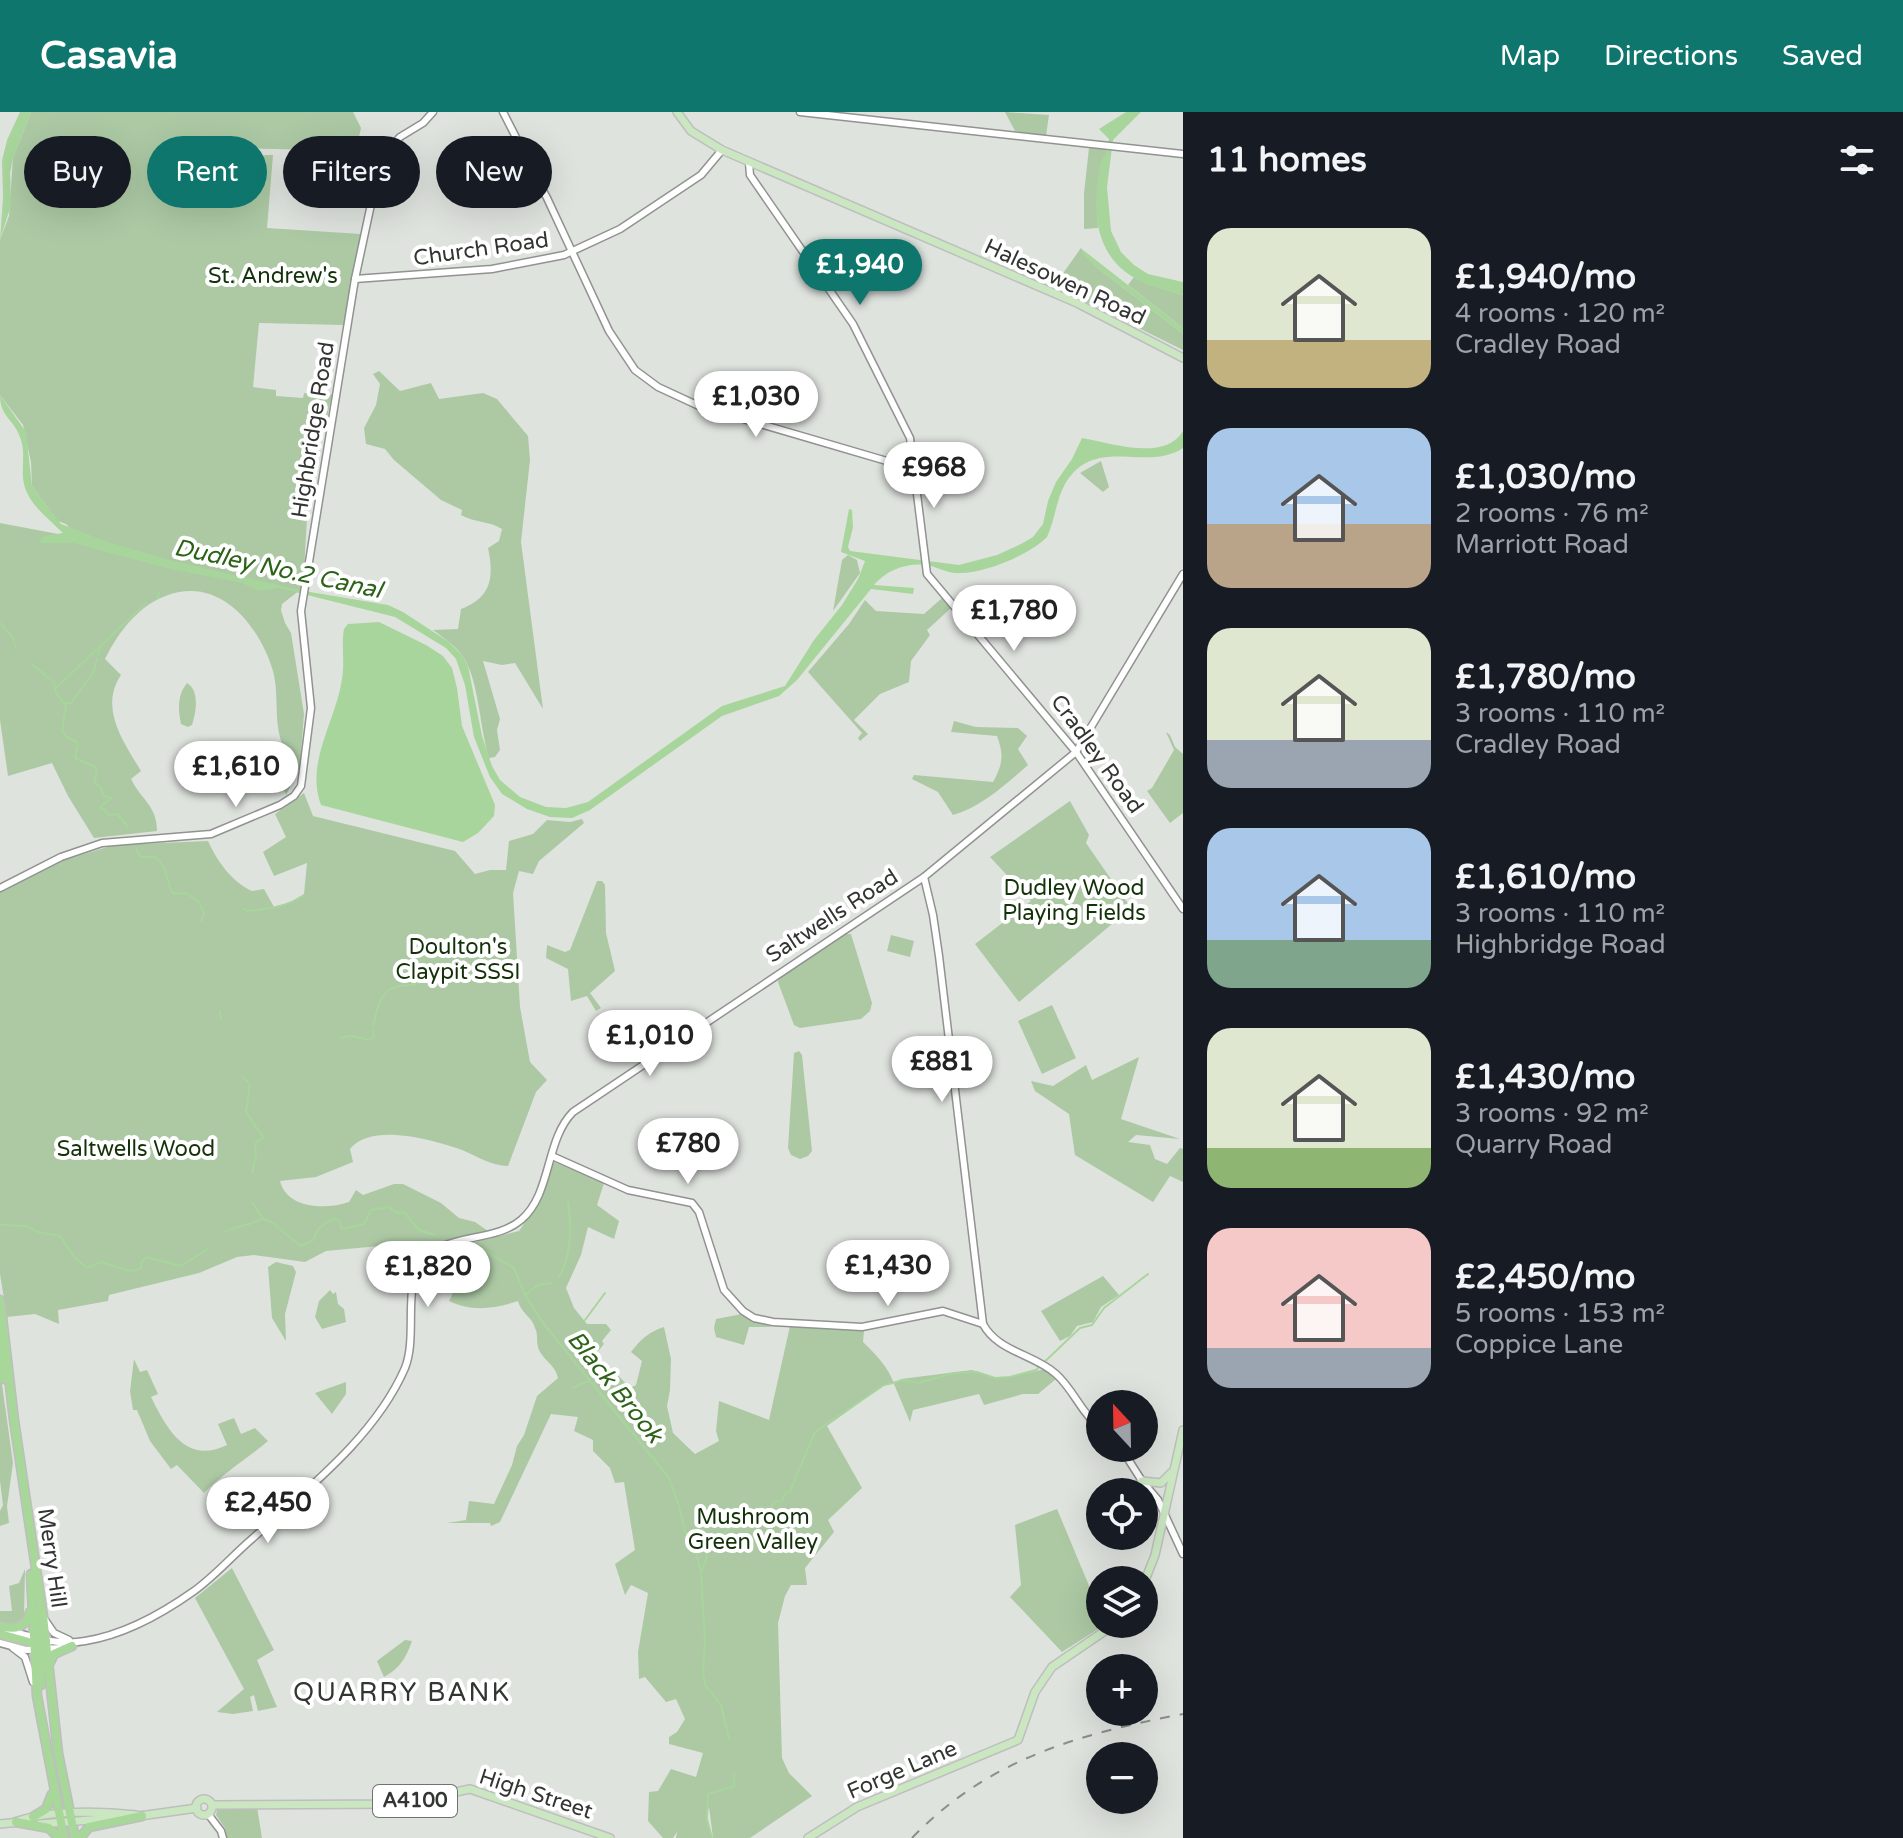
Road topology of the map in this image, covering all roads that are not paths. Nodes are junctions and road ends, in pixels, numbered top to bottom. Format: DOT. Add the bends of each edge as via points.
graph roads {
  1 [pos="433,112"];
  2 [pos="503,112"];
  3 [pos="677,112"];
  4 [pos="800,112"];
  5 [pos="722,150"];
  6 [pos="1183,154"];
  7 [pos="749,163"];
  8 [pos="572,252"];
  9 [pos="355,279"];
  10 [pos="1183,358"];
  11 [pos="914,469"];
  12 [pos="1183,574"];
  13 [pos="1076,752"];
  14 [pos="924,877"];
  15 [pos="0,888"];
  16 [pos="1183,909"];
  17 [pos="552,1156"];
  18 [pos="0,1300"];
  19 [pos="983,1324"];
  20 [pos="0,1344"];
  21 [pos="1086,1415"];
  22 [pos="1183,1430"];
  23 [pos="1172,1472"];
  24 [pos="1158,1483"];
  25 [pos="1158,1503"];
  26 [pos="1165,1512"];
  27 [pos="1183,1554"];
  28 [pos="1151,1566"];
  29 [pos="36,1578"];
  30 [pos="31,1596"];
  31 [pos="43,1616"];
  32 [pos="0,1630"];
  33 [pos="1094,1638"];
  34 [pos="84,1642"];
  35 [pos="0,1643"];
  36 [pos="39,1645"];
  37 [pos="10,1646"];
  38 [pos="72,1646"];
  39 [pos="49,1664"];
  40 [pos="37,1696"];
  41 [pos="40,1718"];
  42 [pos="59,1756"];
  43 [pos="52,1788"];
  44 [pos="212,1805"];
  45 [pos="197,1808"];
  46 [pos="208,1814"];
  47 [pos="142,1816"];
  48 [pos="33,1817"];
  49 [pos="68,1817"];
  50 [pos="16,1822"];
  51 [pos="0,1824"];
  52 [pos="61,1838"];
  53 [pos="75,1838"];
  54 [pos="223,1838"];
  55 [pos="610,1838"];
  56 [pos="808,1838"];
  1 -- 9 [label="street, Highbridge Road" via="387,151"];
  2 -- 8 [label="street"];
  3 -- 5 [label="main road, Halesowen Road" via="691,131"];
  4 -- 6 [label="street"];
  5 -- 7 [label="main road, Halesowen Road"];
  5 -- 8 [label="street, Church Road" via="710,168 611,235"];
  7 -- 10 [label="main road, Halesowen Road" via="1077,303"];
  7 -- 11 [label="street, Cradley Road" via="750,175 853,324 910,438"];
  8 -- 9 [label="street, Church Road" via="492,269"];
  8 -- 11 [label="street" via="619,348 635,370 658,387 714,411"];
  9 -- 15 [label="street, Highbridge Road" via="302,598 311,708 301,786 280,805 211,834 102,843"];
  11 -- 13 [label="street, Cradley Road" via="925,568"];
  12 -- 13 [label="street, Saltwells Road"];
  13 -- 14 [label="street, Saltwells Road"];
  13 -- 16 [label="street, Cradley Road"];
  14 -- 17 [label="street, Saltwells Road" via="573,1112"];
  14 -- 19 [label="street" via="945,996"];
  17 -- 19 [label="street" via="628,1190 692,1203 724,1290 754,1318 862,1327 943,1311"];
  17 -- 34 [label="street, Saltwells Road" via="524,1217 505,1230 439,1248 424,1259 417,1270 406,1365 347,1452 196,1590 142,1621"];
  18 -- 29 [label="highway, Merry Hill"];
  19 -- 21 [label="street" via="1002,1344 1048,1367"];
  20 -- 30 [label="highway, Merry Hill"];
  22 -- 23 [label="main road"];
  23 -- 24 [label="main road"];
  23 -- 26 [label="main road"];
  25 -- 26 [label="street"];
  26 -- 27 [label="street"];
  26 -- 28 [label="main road"];
  29 -- 31 [label="highway, Merry Hill"];
  29 -- 36 [label="highway"];
  30 -- 32 [label="highway" via="23,1625"];
  30 -- 36 [label="highway, Merry Hill"];
  31 -- 34 [label="street" via="59,1636"];
  31 -- 36 [label="highway, Merry Hill"];
  32 -- 36 [label="highway"];
  33 -- 56 [label="main road, Forge Lane" via="1052,1667 1014,1742 857,1807"];
  34 -- 36 [label="street"];
  34 -- 38 [label="street, Saltwells Road"];
  35 -- 37 [label="street"];
  36 -- 37 [label="street"];
  36 -- 38 [label="street, Saltwells Road"];
  36 -- 39 [label="highway, Merry Hill"];
  36 -- 40 [label="highway, Merry Hill"];
  36 -- 41 [label="highway"];
  37 -- 40 [label="street" via="25,1657"];
  38 -- 39 [label="highway" via="54,1654"];
  39 -- 42 [label="highway, Merry Hill"];
  40 -- 41 [label="highway, Merry Hill"];
  41 -- 43 [label="highway, Merry Hill"];
  42 -- 49 [label="highway"];
  42 -- 49 [label="highway" via="73,1804"];
  43 -- 48 [label="highway" via="48,1806"];
  43 -- 49 [label="highway, Merry Hill"];
  44 -- 45 [label="main road, High Street / A4100" via="203,1799"];
  44 -- 46 [label="main road"];
  44 -- 55 [label="main road, High Street / A4100" via="399,1804 470,1789"];
  45 -- 46 [label="main road"];
  45 -- 47 [label="main road, High Street / A4100"];
  46 -- 54 [label="street"];
  47 -- 49 [label="main road, High Street / A4100"];
  47 -- 53 [label="highway" via="89,1827"];
  48 -- 49 [label="main road, A4100"];
  48 -- 50 [label="main road, A4100"];
  49 -- 50 [label="main road, A4100"];
  49 -- 52 [label="highway"];
  49 -- 53 [label="highway"];
  50 -- 51 [label="main road, A4100"];
  50 -- 52 [label="highway" via="49,1828"];
}
